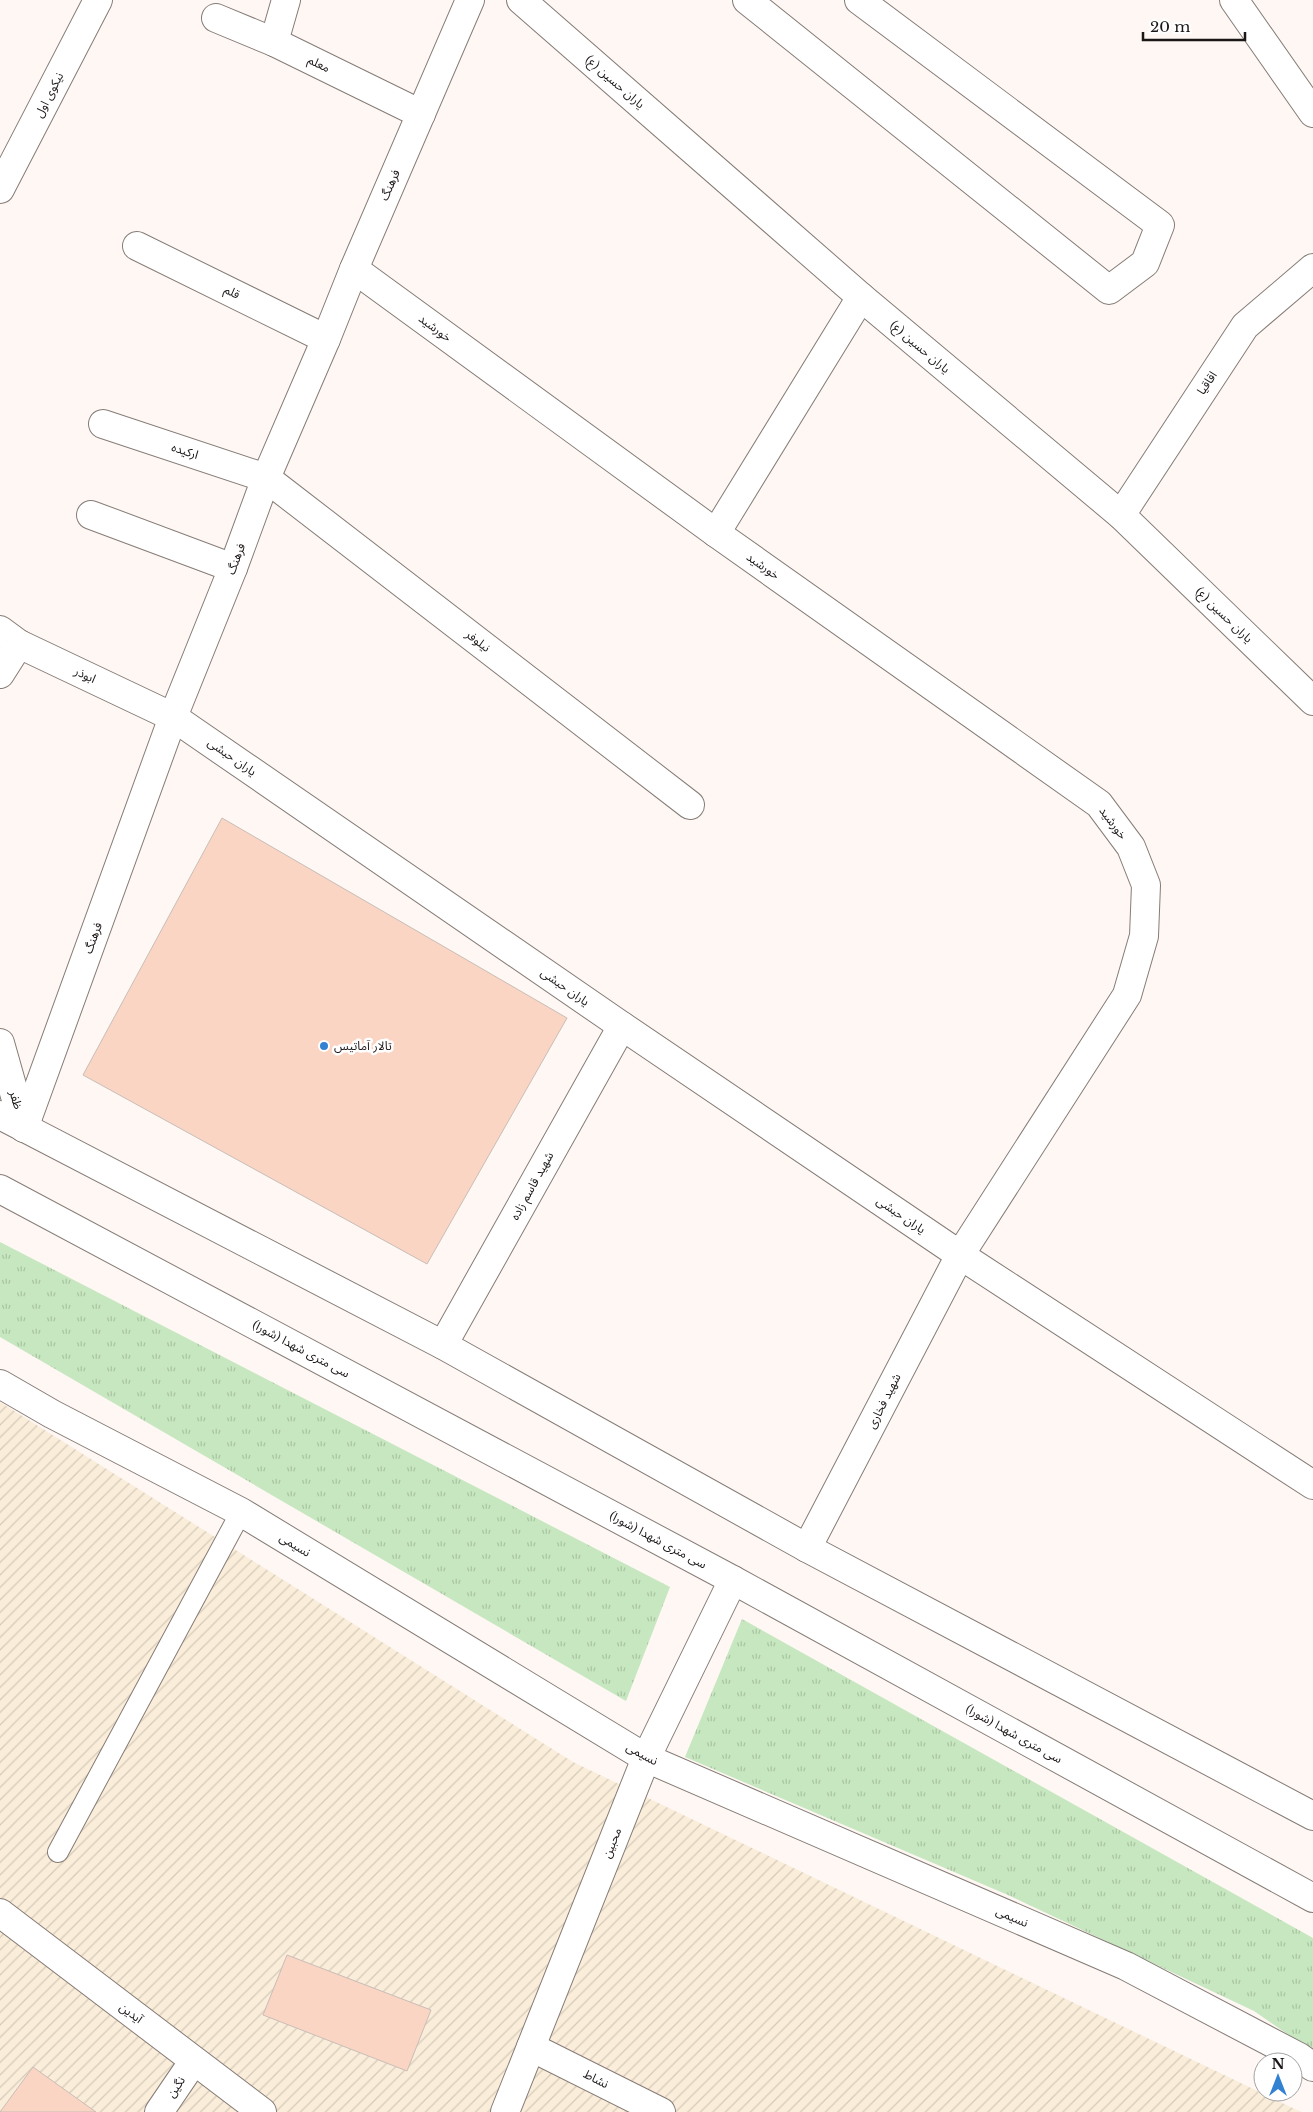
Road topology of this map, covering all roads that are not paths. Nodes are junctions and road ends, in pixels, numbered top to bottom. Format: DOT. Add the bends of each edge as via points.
graph roads {
  1 [pos="98,0"];
  2 [pos="286,0"];
  3 [pos="470,0"];
  4 [pos="521,0"];
  5 [pos="747,0"];
  6 [pos="859,0"];
  7 [pos="1234,0"];
  8 [pos="216,18"];
  9 [pos="274,42"];
  10 [pos="1313,113"];
  11 [pos="421,114"];
  12 [pos="0,189"];
  13 [pos="138,246"];
  14 [pos="354,268"];
  15 [pos="1313,268"];
  16 [pos="860,297"];
  17 [pos="326,339"];
  18 [pos="103,424"];
  19 [pos="266,478"];
  20 [pos="91,515"];
  21 [pos="1121,515"];
  22 [pos="716,533"];
  23 [pos="233,568"];
  24 [pos="10,637"];
  25 [pos="0,674"];
  26 [pos="1313,701"];
  27 [pos="173,717"];
  28 [pos="690,805"];
  29 [pos="1146,885"];
  30 [pos="622,1026"];
  31 [pos="0,1043"];
  32 [pos="0,1115"];
  33 [pos="24,1128"];
  34 [pos="0,1188"];
  35 [pos="960,1255"];
  36 [pos="443,1345"];
  37 [pos="0,1384"];
  38 [pos="1313,1484"];
  39 [pos="241,1512"];
  40 [pos="807,1548"];
  41 [pos="733,1580"];
  42 [pos="646,1758"];
  43 [pos="1313,1816"];
  44 [pos="58,1852"];
  45 [pos="1313,1898"];
  46 [pos="0,1913"];
  47 [pos="531,2047"];
  48 [pos="193,2062"];
  49 [pos="1313,2067"];
  50 [pos="159,2112"];
  51 [pos="262,2112"];
  52 [pos="505,2112"];
  53 [pos="661,2112"];
  1 -- 12 [label="street, نیکوی اول"];
  2 -- 9 [label="street"];
  3 -- 11 [label="street, فرهنگ"];
  4 -- 16 [label="street, یاران حسین (ع)"];
  5 -- 6 [label="street" via="1109,290 1145,263 1160,225"];
  7 -- 10 [label="street"];
  8 -- 9 [label="street, معلم"];
  9 -- 11 [label="street, معلم"];
  11 -- 14 [label="street, فرهنگ"];
  13 -- 17 [label="street, قلم"];
  14 -- 17 [label="street, فرهنگ"];
  14 -- 22 [label="street, خورشید"];
  15 -- 21 [label="street, اقاقیا" via="1245,326"];
  16 -- 21 [label="street, یاران حسین (ع)"];
  16 -- 22 [label="street"];
  17 -- 19 [label="street, فرهنگ"];
  18 -- 19 [label="street, ارکیده"];
  19 -- 23 [label="street, فرهنگ"];
  19 -- 28 [label="street, نیلوفر"];
  20 -- 23 [label="street"];
  21 -- 26 [label="street, یاران حسین (ع)"];
  22 -- 29 [label="street, خورشید" via="1099,804 1131,847"];
  23 -- 27 [label="street, فرهنگ"];
  24 -- 25 [label="street"];
  24 -- 27 [label="street, ابوذر"];
  27 -- 30 [label="street, یاران حبشی"];
  27 -- 33 [label="street, فرهنگ"];
  29 -- 35 [label="street, شهید فخاری" via="1144,936 1128,994"];
  30 -- 35 [label="street, یاران حبشی"];
  30 -- 36 [label="street, شهید قاسم زاده"];
  31 -- 33 [label="street, ظفر"];
  32 -- 33 [label="street"];
  33 -- 36 [label="street"];
  34 -- 41 [label="street, سی متری شهدا (شورا)"];
  35 -- 38 [label="street, یاران حبشی"];
  35 -- 40 [label="street, شهید فخاری"];
  36 -- 40 [label="street"];
  37 -- 39 [label="street, نسیمی"];
  39 -- 42 [label="street, نسیمی"];
  39 -- 44 [label="lane"];
  40 -- 43 [label="street"];
  41 -- 42 [label="street, محبین"];
  41 -- 45 [label="street, سی متری شهدا (شورا)"];
  42 -- 47 [label="street, محبین"];
  42 -- 49 [label="street, نسیمی" via="1126,1966"];
  46 -- 48 [label="street, آیدین"];
  47 -- 52 [label="street, محبین"];
  47 -- 53 [label="street, نشاط"];
  48 -- 50 [label="street, نگین"];
  48 -- 51 [label="street, آیدین"];
}
